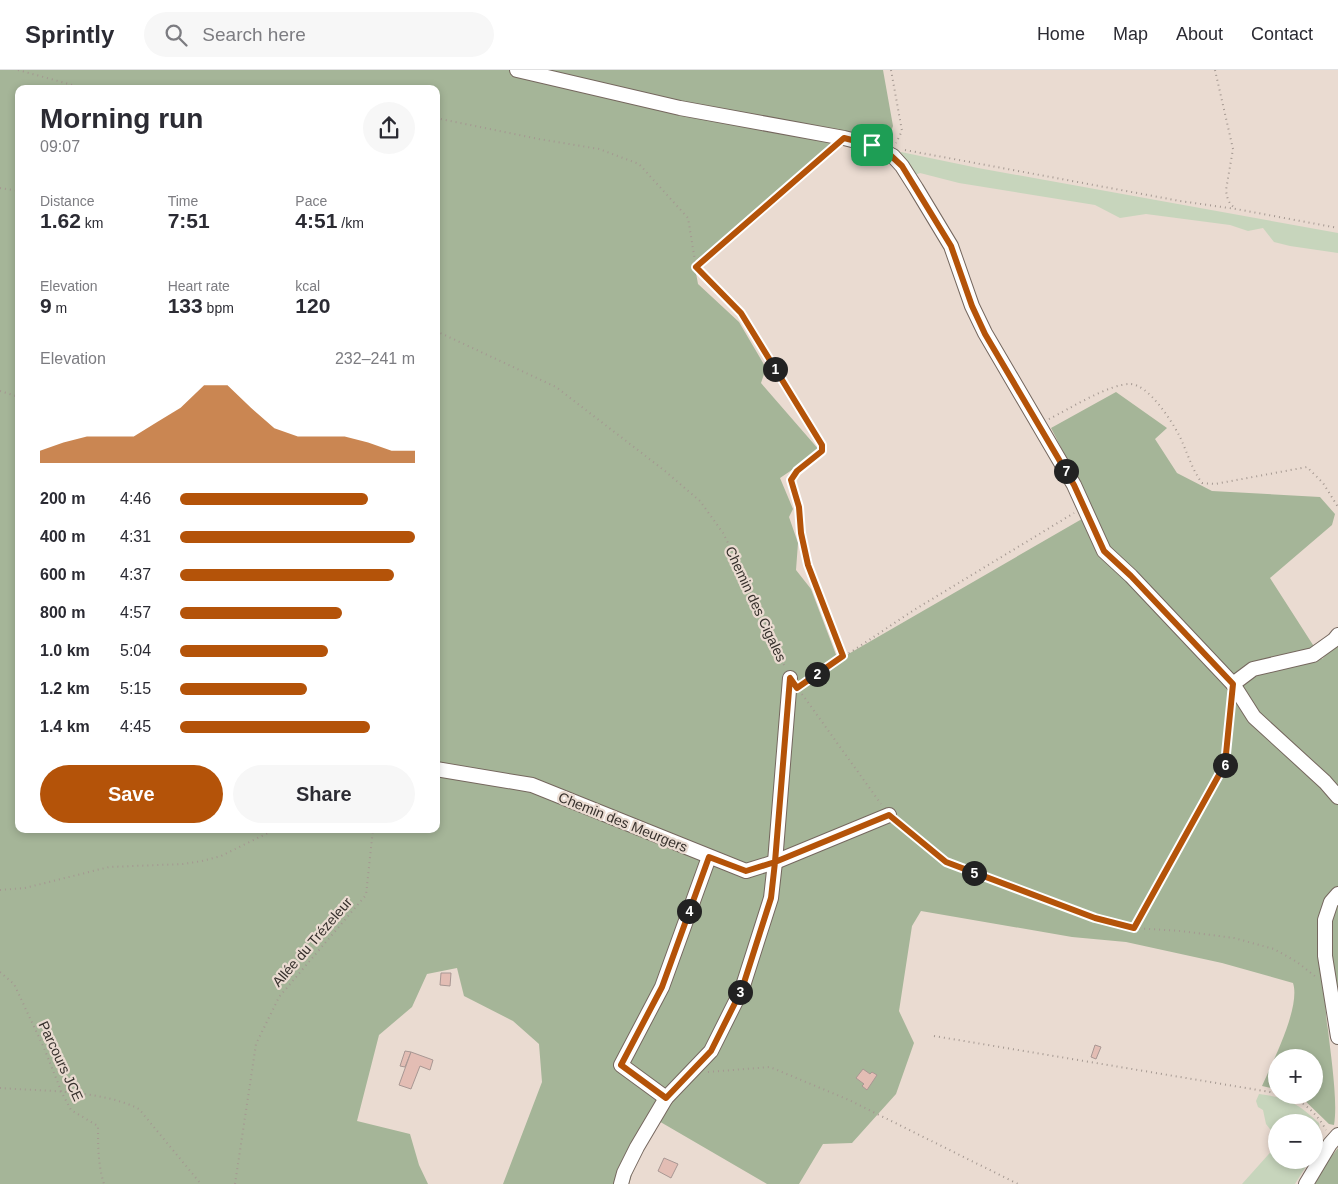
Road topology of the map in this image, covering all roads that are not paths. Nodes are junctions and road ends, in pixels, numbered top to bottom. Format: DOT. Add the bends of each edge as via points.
graph roads {
  1 [pos="517,70"];
  2 [pos="1338,635"];
  3 [pos="794,683"];
  4 [pos="1233,684"];
  5 [pos="440,769"];
  6 [pos="1338,797"];
  7 [pos="889,815"];
  8 [pos="709,857"];
  9 [pos="775,862"];
  10 [pos="1338,894"];
  11 [pos="1333,994"];
  12 [pos="1338,1034"];
  13 [pos="666,1098"];
  14 [pos="1334,1139"];
  15 [pos="621,1184"];
  16 [pos="1306,1184"];
  1 -- 4 [label="street" via="680,108 844,138 880,148 892,156 902,166 951,246 978,319 1074,485 1104,551"];
  2 -- 4 [label="street" via="1313,655 1253,669"];
  3 -- 9 [label="street"];
  4 -- 6 [label="street" via="1254,717"];
  5 -- 8 [label="street, Chemin des Meurgers" via="532,785"];
  7 -- 9 [label="street, Chemin des Meurgers"];
  8 -- 9 [label="street, Chemin des Meurgers" via="746,871"];
  8 -- 13 [label="street" via="662,987 621,1065"];
  9 -- 13 [label="street" via="771,898 742,989 711,1051"];
  10 -- 11 [label="street" via="1331,902 1325,920 1325,956"];
  11 -- 12 [label="street"];
  13 -- 15 [label="street" via="637,1147"];
  14 -- 16 [label="street"];
}
